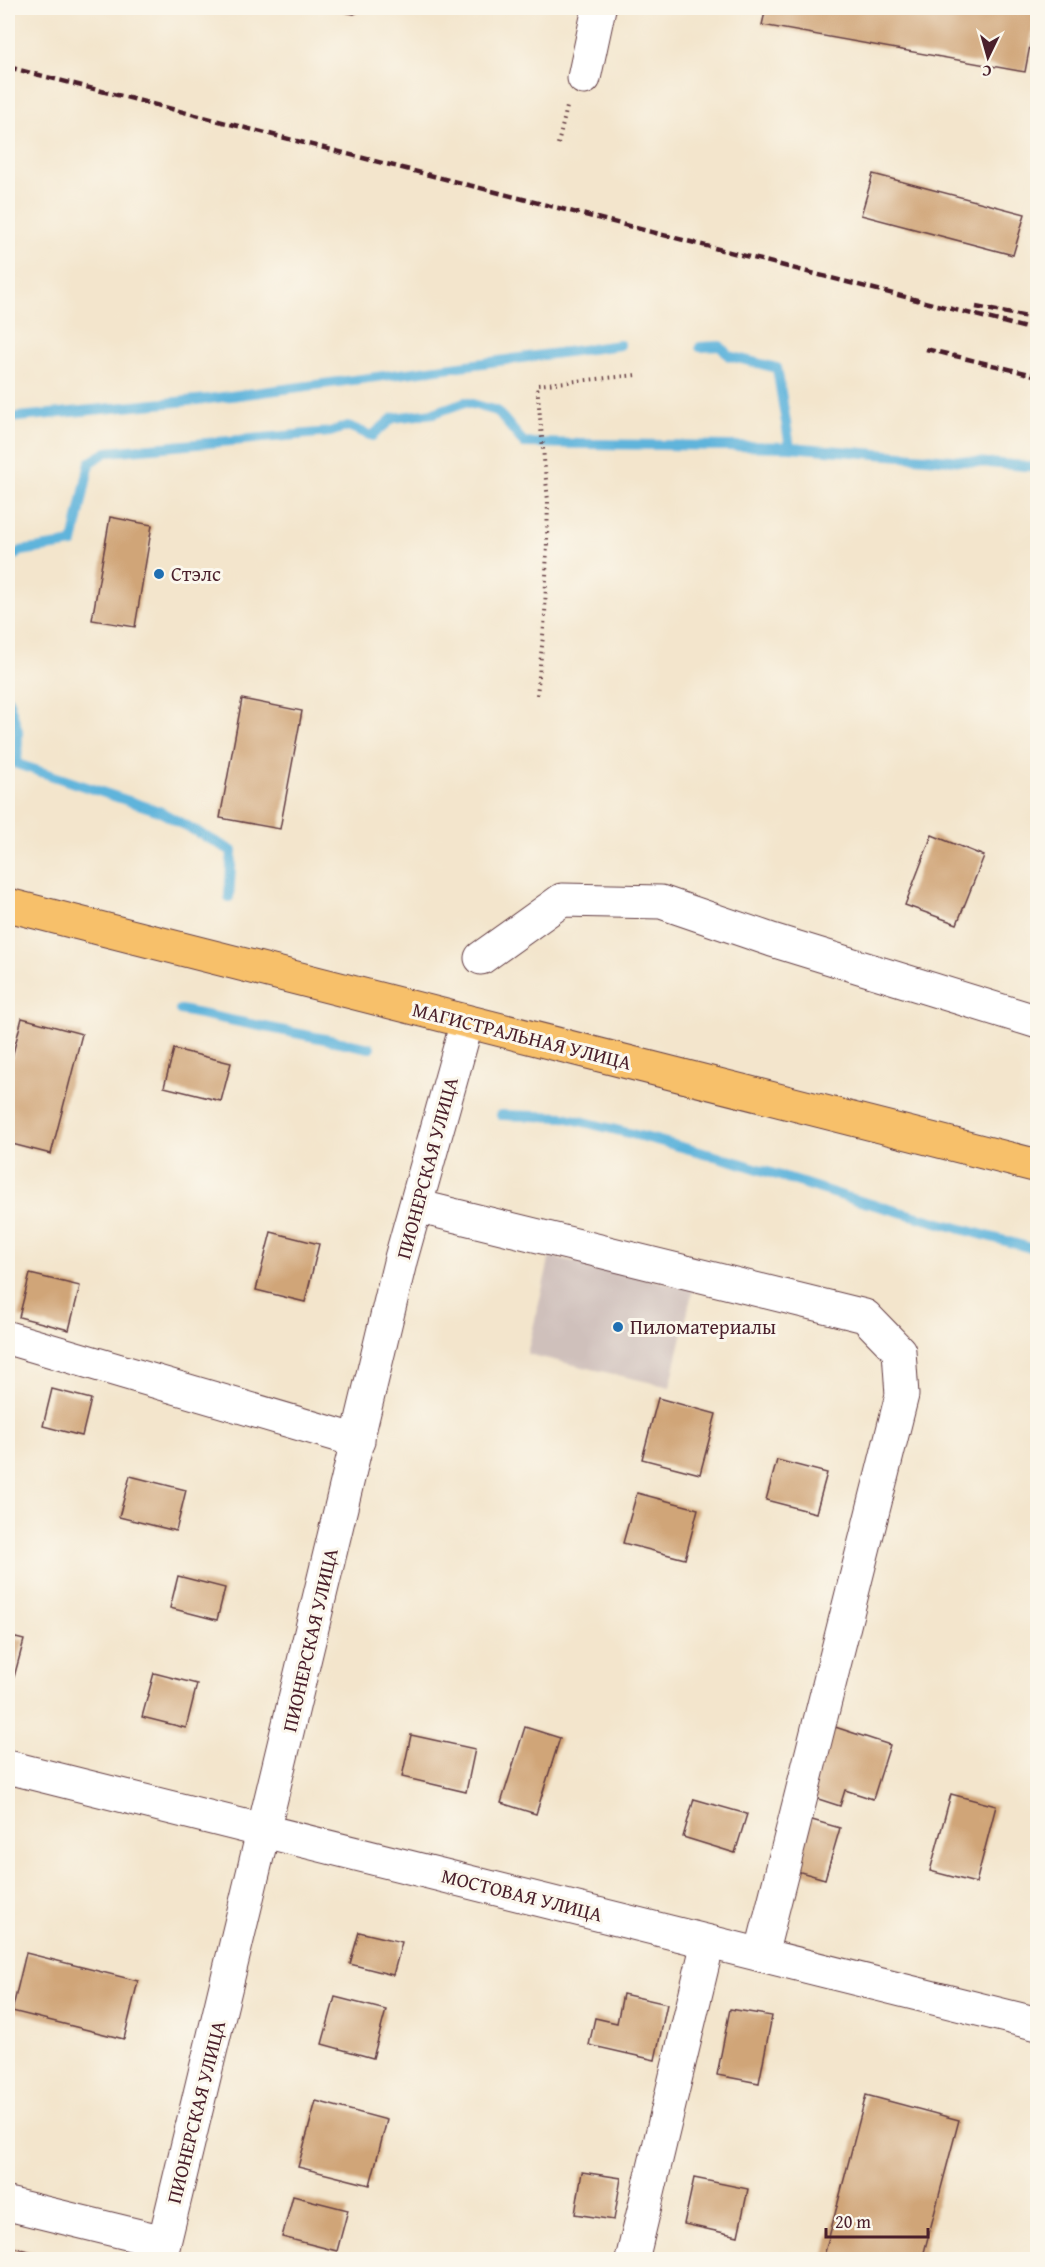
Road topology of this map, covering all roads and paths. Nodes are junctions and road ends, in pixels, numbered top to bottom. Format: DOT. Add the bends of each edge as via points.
graph roads {
  1 [pos="599,8"];
  2 [pos="584,78"];
  3 [pos="638,375"];
  4 [pos="537,695"];
  5 [pos="8,905"];
  6 [pos="482,958"];
  7 [pos="467,1022"];
  8 [pos="1038,1022"];
  9 [pos="1038,1166"];
  10 [pos="416,1206"];
  11 [pos="8,1338"];
  12 [pos="358,1441"];
  13 [pos="8,1767"];
  14 [pos="265,1831"];
  15 [pos="708,1942"];
  16 [pos="761,1955"];
  17 [pos="1038,2024"];
  18 [pos="8,2204"];
  19 [pos="162,2251"];
  20 [pos="632,2259"];
  1 -- 2 [label="street"];
  3 -- 4 [label="path" via="537,385 548,501 545,616"];
  5 -- 7 [label="main road, МАГИСТРАЛЬНАЯ УЛИЦА"];
  6 -- 8 [label="street" via="562,900 661,902"];
  7 -- 9 [label="main road, МАГИСТРАЛЬНАЯ УЛИЦА"];
  7 -- 10 [label="street, ПИОНЕРСКАЯ УЛИЦА"];
  10 -- 12 [label="street, ПИОНЕРСКАЯ УЛИЦА"];
  10 -- 16 [label="street" via="865,1316 899,1351 902,1395"];
  11 -- 12 [label="street"];
  12 -- 14 [label="street, ПИОНЕРСКАЯ УЛИЦА"];
  13 -- 14 [label="street, МОСТОВАЯ УЛИЦА"];
  14 -- 15 [label="street, МОСТОВАЯ УЛИЦА"];
  14 -- 19 [label="street, ПИОНЕРСКАЯ УЛИЦА"];
  15 -- 16 [label="street, МОСТОВАЯ УЛИЦА"];
  15 -- 20 [label="street"];
  16 -- 17 [label="street, МОСТОВАЯ УЛИЦА"];
  18 -- 19 [label="street"];
}
